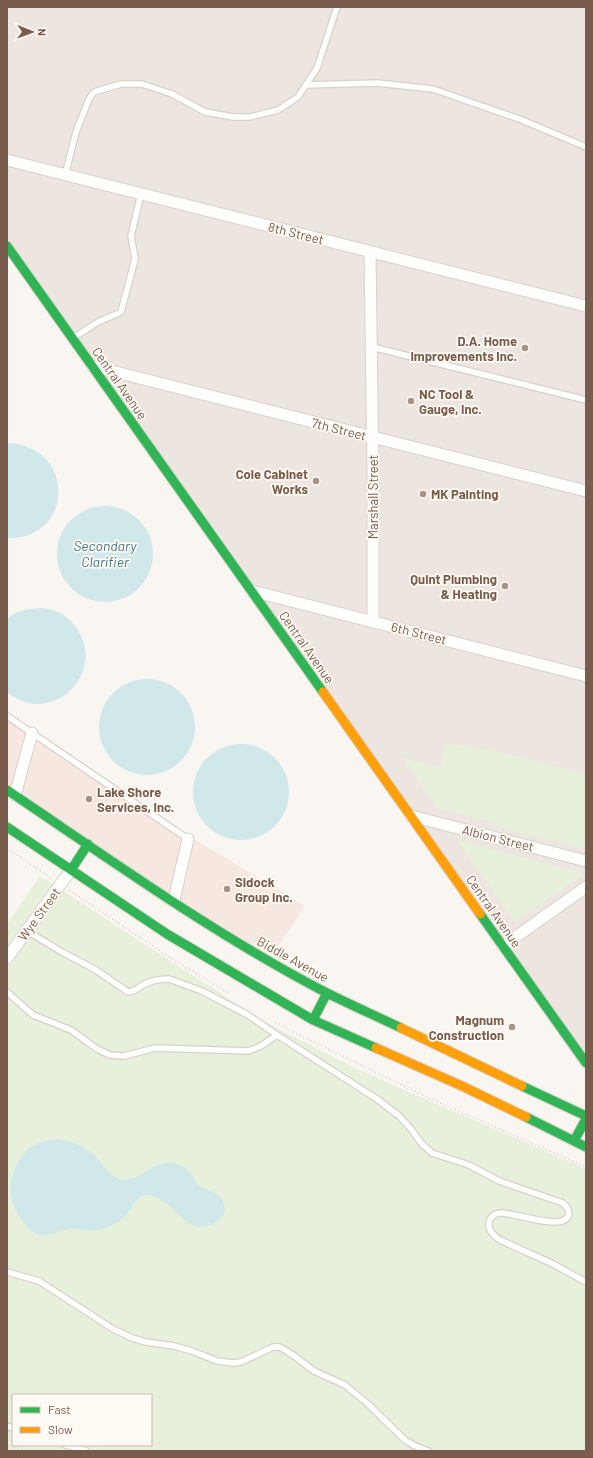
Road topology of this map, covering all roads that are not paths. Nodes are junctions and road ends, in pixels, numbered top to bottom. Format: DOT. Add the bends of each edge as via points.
graph roads {
  1 [pos="337,7"];
  2 [pos="306,85"];
  3 [pos="586,146"];
  4 [pos="7,160"];
  5 [pos="65,175"];
  6 [pos="141,194"];
  7 [pos="7,246"];
  8 [pos="370,252"];
  9 [pos="586,306"];
  10 [pos="72,338"];
  11 [pos="372,347"];
  12 [pos="92,366"];
  13 [pos="586,400"];
  14 [pos="373,437"];
  15 [pos="586,491"];
  16 [pos="252,591"];
  17 [pos="372,622"];
  18 [pos="586,676"];
  19 [pos="7,716"];
  20 [pos="32,733"];
  21 [pos="11,792"];
  22 [pos="411,816"];
  23 [pos="7,827"];
  24 [pos="188,839"];
  25 [pos="88,844"];
  26 [pos="586,861"];
  27 [pos="71,870"];
  28 [pos="586,887"];
  29 [pos="174,900"];
  30 [pos="27,931"];
  31 [pos="503,946"];
  32 [pos="7,958"];
  33 [pos="7,992"];
  34 [pos="327,993"];
  35 [pos="313,1020"];
  36 [pos="267,1028"];
  37 [pos="277,1035"];
  38 [pos="287,1041"];
  39 [pos="267,1042"];
  40 [pos="586,1063"];
  41 [pos="586,1117"];
  42 [pos="574,1141"];
  43 [pos="586,1147"];
  44 [pos="7,1272"];
  45 [pos="586,1282"];
  46 [pos="69,1446"];
  47 [pos="86,1451"];
  48 [pos="428,1451"];
  1 -- 2 [label="lane" via="317,68"];
  2 -- 3 [label="lane" via="377,83 433,89 522,120"];
  2 -- 5 [label="lane" via="298,97 278,110 250,117 205,112 172,94 142,84 120,84 94,92 76,132"];
  4 -- 5 [label="street, 8th Street"];
  5 -- 6 [label="street, 8th Street"];
  6 -- 8 [label="street, 8th Street"];
  6 -- 10 [label="lane" via="131,236 135,259 121,312"];
  7 -- 10 [label="main road, Central Avenue"];
  8 -- 9 [label="street, 8th Street"];
  8 -- 11 [label="street, Marshall Street"];
  10 -- 12 [label="main road, Central Avenue"];
  11 -- 13 [label="lane"];
  11 -- 14 [label="street, Marshall Street"];
  12 -- 14 [label="street, 7th Street"];
  12 -- 16 [label="main road, Central Avenue"];
  14 -- 15 [label="street, 7th Street"];
  14 -- 17 [label="street, Marshall Street"];
  16 -- 17 [label="street, 6th Street"];
  16 -- 22 [label="main road, Central Avenue"];
  17 -- 18 [label="street, 6th Street"];
  19 -- 20 [label="lane"];
  20 -- 21 [label="street"];
  20 -- 24 [label="lane"];
  21 -- 25 [label="main road, Biddle Avenue"];
  22 -- 26 [label="street, Albion Street"];
  22 -- 31 [label="main road, Central Avenue"];
  23 -- 27 [label="main road"];
  24 -- 29 [label="street"];
  25 -- 27 [label="main road"];
  25 -- 29 [label="main road, Biddle Avenue"];
  27 -- 30 [label="street, Wye Street"];
  27 -- 35 [label="main road" via="167,934"];
  28 -- 31 [label="street"];
  29 -- 34 [label="main road, Biddle Avenue" via="250,949"];
  30 -- 32 [label="street, Wye Street"];
  30 -- 36 [label="lane" via="96,970 128,992 148,982 169,979 202,991"];
  31 -- 40 [label="main road, Central Avenue"];
  33 -- 39 [label="lane" via="33,1015 71,1030 110,1055 124,1056 155,1048 248,1052"];
  34 -- 35 [label="main road"];
  34 -- 41 [label="main road, Biddle Avenue"];
  35 -- 42 [label="main road" via="462,1086"];
  36 -- 37 [label="lane"];
  36 -- 39 [label="lane" via="270,1035"];
  37 -- 38 [label="lane"];
  37 -- 39 [label="lane"];
  38 -- 39 [label="lane" via="279,1038"];
  38 -- 45 [label="lane" via="390,1108 432,1153 469,1165 499,1181 563,1203 569,1214 564,1221 544,1221 499,1213 490,1218 489,1228 500,1240"];
  41 -- 42 [label="main road"];
  42 -- 43 [label="main road"];
  44 -- 48 [label="lane" via="39,1282 113,1329 146,1342 178,1347 217,1361 233,1363 242,1362 273,1347 280,1347 314,1371 345,1385 405,1440"];
  46 -- 47 [label="lane"];
}
